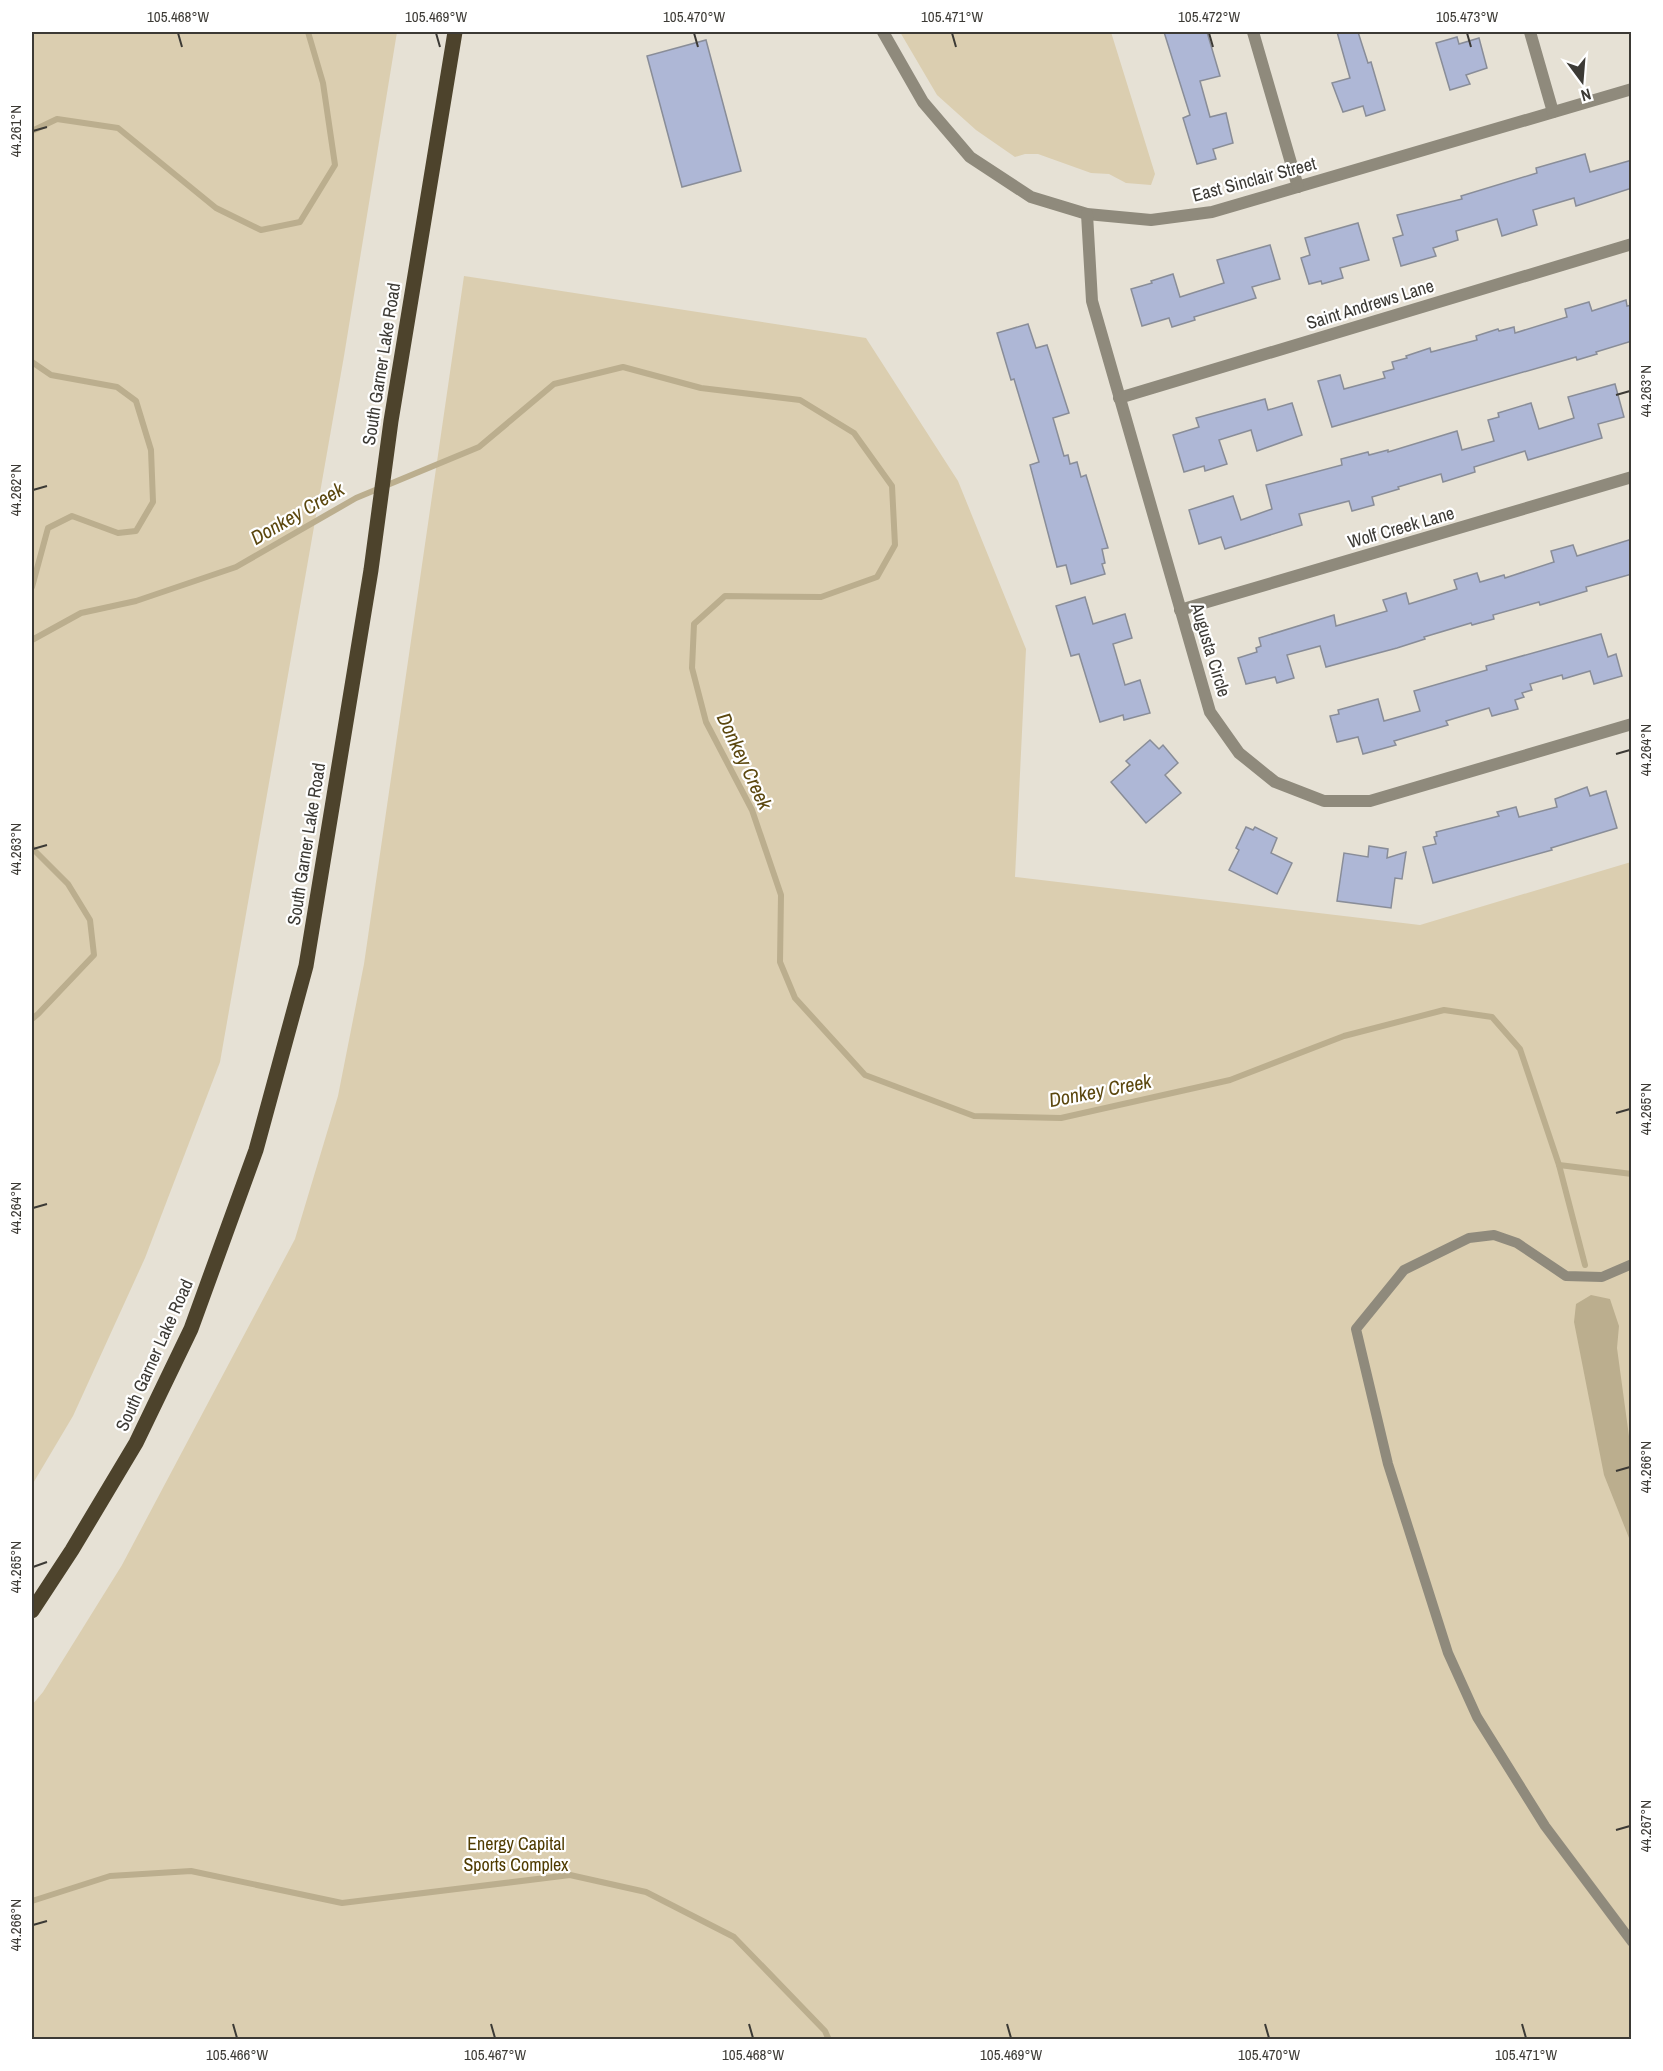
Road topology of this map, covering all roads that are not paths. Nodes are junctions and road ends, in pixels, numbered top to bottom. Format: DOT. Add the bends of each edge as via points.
graph roads {
  1 [pos="455,32"];
  2 [pos="883,32"];
  3 [pos="1253,32"];
  4 [pos="1530,32"];
  5 [pos="1632,89"];
  6 [pos="1553,112"];
  7 [pos="1298,187"];
  8 [pos="1088,214"];
  9 [pos="1632,244"];
  10 [pos="1119,398"];
  11 [pos="1632,477"];
  12 [pos="1180,610"];
  13 [pos="1632,724"];
  14 [pos="1632,1264"];
  15 [pos="32,1611"];
  16 [pos="1632,1942"];
  1 -- 15 [label="main road, South Garner Lake Road" via="306,966 256,1150 191,1329 136,1443"];
  2 -- 8 [label="street, East Sinclair Street" via="923,102 970,157 1031,197"];
  3 -- 7 [label="street"];
  4 -- 6 [label="street"];
  5 -- 6 [label="street, East Sinclair Street"];
  6 -- 7 [label="street, East Sinclair Street"];
  7 -- 8 [label="street, East Sinclair Street" via="1212,212 1151,220"];
  8 -- 10 [label="street, Augusta Circle" via="1092,301"];
  9 -- 10 [label="street, Saint Andrews Lane"];
  10 -- 12 [label="street, Augusta Circle"];
  11 -- 12 [label="street, Wolf Creek Lane"];
  12 -- 13 [label="street, Augusta Circle" via="1210,712 1239,753 1275,782 1324,801 1370,801"];
  14 -- 16 [label="lane" via="1602,1276 1566,1276 1517,1243 1494,1235 1469,1238 1404,1270 1356,1329 1388,1464 1448,1653 1472,1707 1545,1826"];
}
